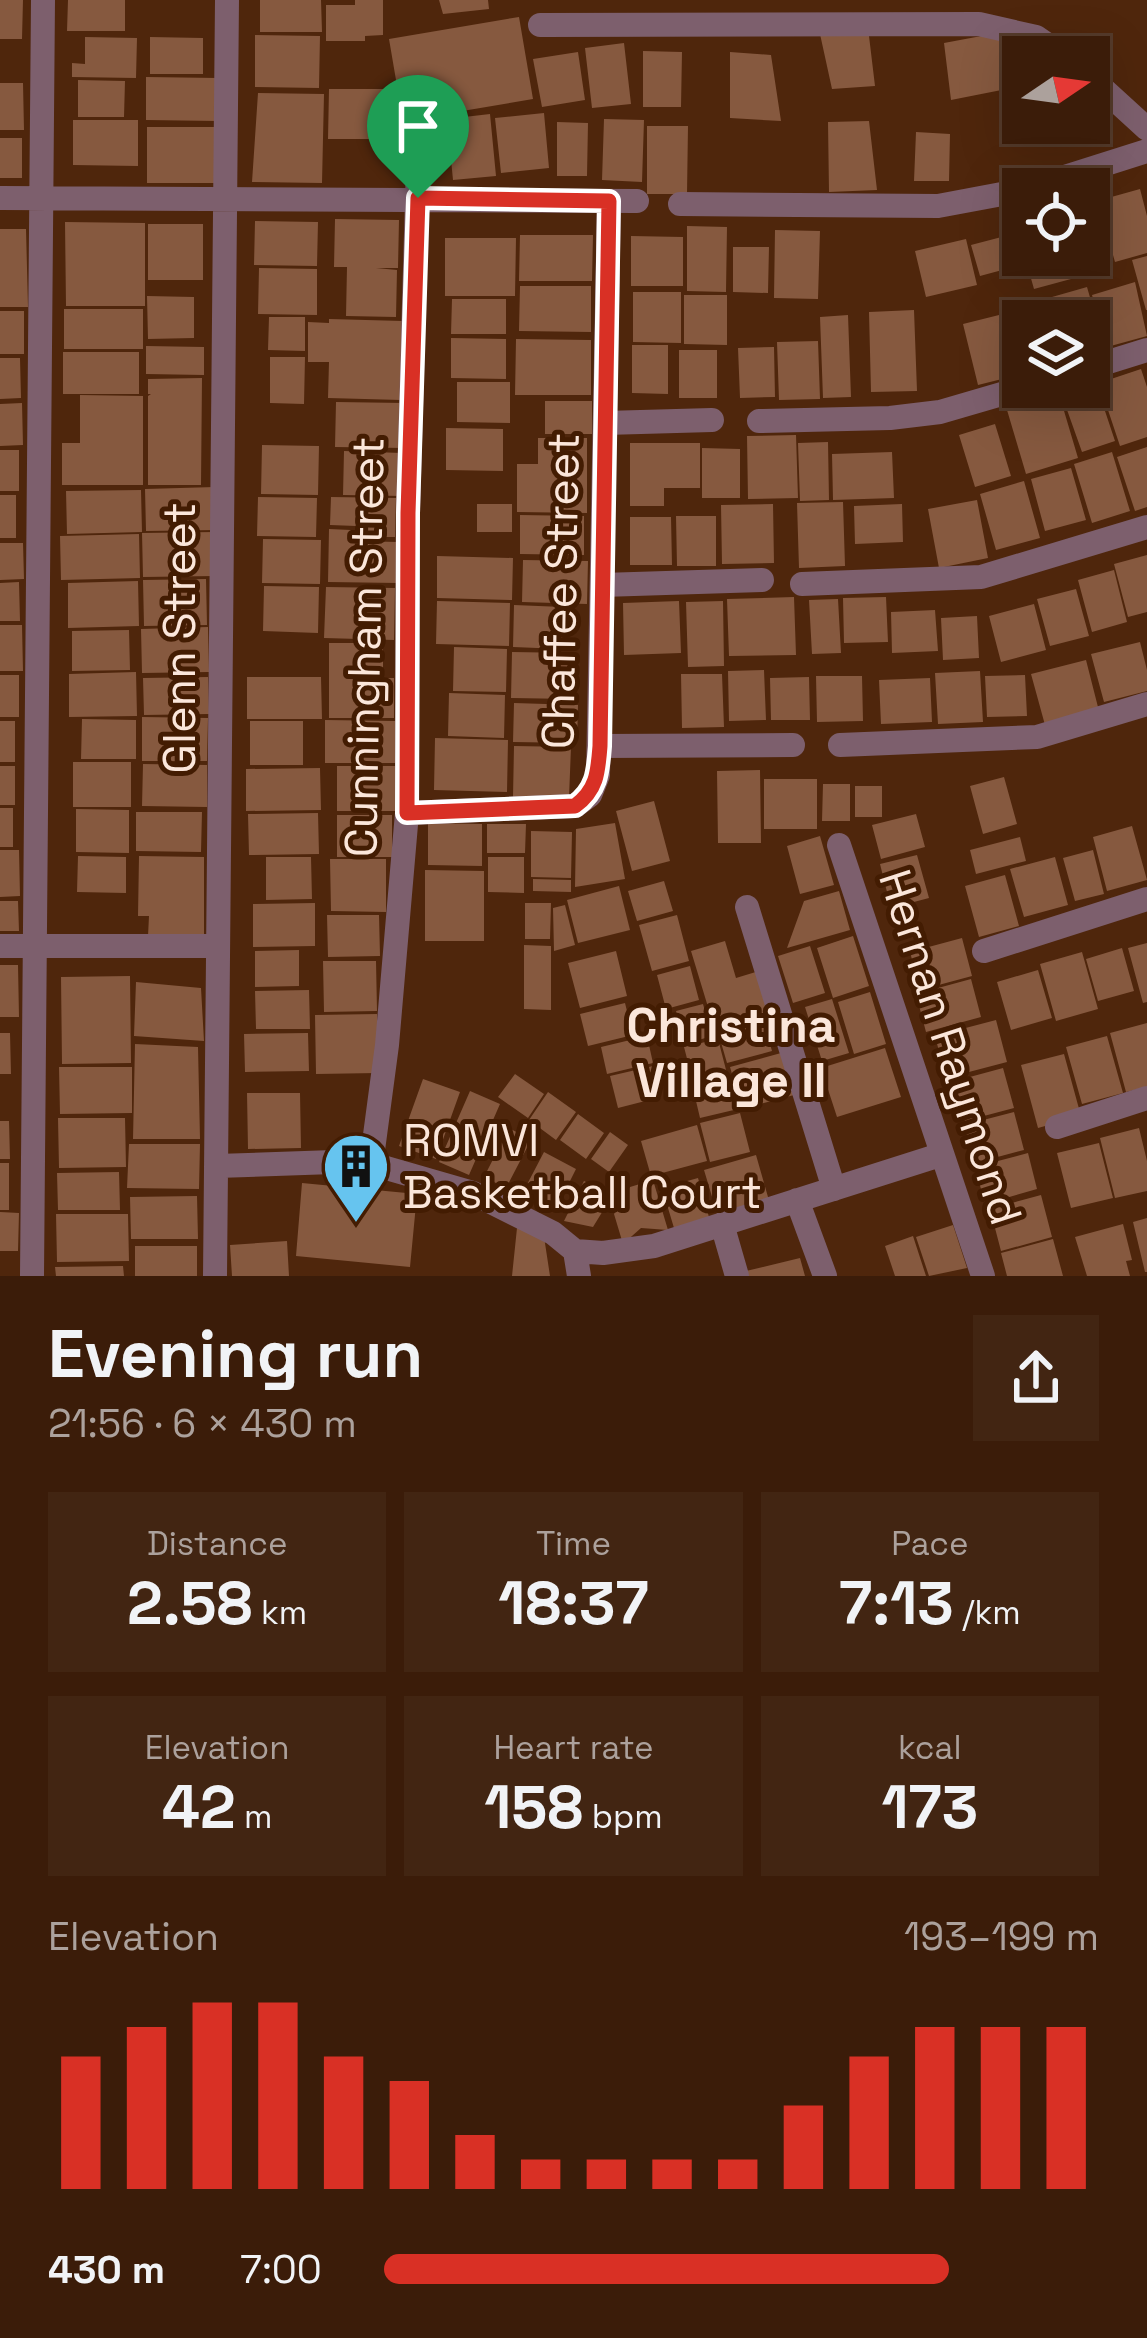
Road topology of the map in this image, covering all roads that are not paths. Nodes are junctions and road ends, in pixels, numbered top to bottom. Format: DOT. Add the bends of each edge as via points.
graph roads {
  1 [pos="44,0"];
  2 [pos="227,0"];
  3 [pos="540,25"];
  4 [pos="1028,36"];
  5 [pos="1110,95"];
  6 [pos="419,129"];
  7 [pos="1147,129"];
  8 [pos="1147,151"];
  9 [pos="1094,168"];
  10 [pos="1002,194"];
  11 [pos="0,198"];
  12 [pos="40,198"];
  13 [pos="418,198"];
  14 [pos="224,201"];
  15 [pos="609,201"];
  16 [pos="637,201"];
  17 [pos="680,204"];
  18 [pos="1147,350"];
  19 [pos="1110,361"];
  20 [pos="1002,394"];
  21 [pos="712,420"];
  22 [pos="759,421"];
  23 [pos="605,423"];
  24 [pos="1147,527"];
  25 [pos="762,580"];
  26 [pos="802,584"];
  27 [pos="602,585"];
  28 [pos="1147,704"];
  29 [pos="793,745"];
  30 [pos="600,746"];
  31 [pos="840,746"];
  32 [pos="407,813"];
  33 [pos="839,844"];
  34 [pos="1147,899"];
  35 [pos="747,907"];
  36 [pos="0,946"];
  37 [pos="34,946"];
  38 [pos="218,946"];
  39 [pos="984,951"];
  40 [pos="1147,1098"];
  41 [pos="1057,1127"];
  42 [pos="940,1155"];
  43 [pos="371,1165"];
  44 [pos="217,1166"];
  45 [pos="834,1189"];
  46 [pos="797,1200"];
  47 [pos="722,1224"];
  48 [pos="577,1263"];
  49 [pos="32,1276"];
  50 [pos="215,1276"];
  51 [pos="737,1276"];
  52 [pos="825,1276"];
  53 [pos="983,1276"];
  1 -- 12 [label="street"];
  2 -- 14 [label="street, Glenn Street"];
  3 -- 4 [label="street" via="979,24"];
  5 -- 7 [label="street"];
  6 -- 13 [label="street, Cunningham Street"];
  8 -- 9 [label="street"];
  10 -- 17 [label="street" via="938,206"];
  11 -- 12 [label="street"];
  12 -- 14 [label="street"];
  12 -- 37 [label="street"];
  13 -- 14 [label="street"];
  13 -- 15 [label="street"];
  13 -- 32 [label="street, Cunningham Street"];
  14 -- 38 [label="street, Glenn Street"];
  15 -- 16 [label="street"];
  15 -- 23 [label="street, Chaffee Street"];
  18 -- 19 [label="street"];
  20 -- 22 [label="street" via="890,418"];
  21 -- 23 [label="street"];
  23 -- 27 [label="street, Chaffee Street"];
  24 -- 26 [label="street" via="981,577"];
  25 -- 27 [label="street"];
  27 -- 30 [label="street, Chaffee Street"];
  28 -- 31 [label="street" via="1037,737"];
  29 -- 30 [label="street"];
  30 -- 32 [label="street, Chaffee Street" via="598,776 575,806"];
  32 -- 43 [label="street, Cunningham Street"];
  33 -- 42 [label="street, Hernan Raymond"];
  34 -- 39 [label="street"];
  35 -- 45 [label="street"];
  36 -- 37 [label="street"];
  37 -- 38 [label="street"];
  37 -- 49 [label="street"];
  38 -- 44 [label="street, Glenn Street"];
  40 -- 41 [label="street"];
  42 -- 45 [label="street"];
  42 -- 53 [label="street, Hernan Raymond"];
  43 -- 44 [label="street"];
  43 -- 48 [label="street" via="473,1193 553,1233"];
  44 -- 50 [label="street, Glenn Street"];
  45 -- 46 [label="street"];
  46 -- 47 [label="street"];
  46 -- 52 [label="street"];
  47 -- 48 [label="street"];
  47 -- 51 [label="street"];
}
